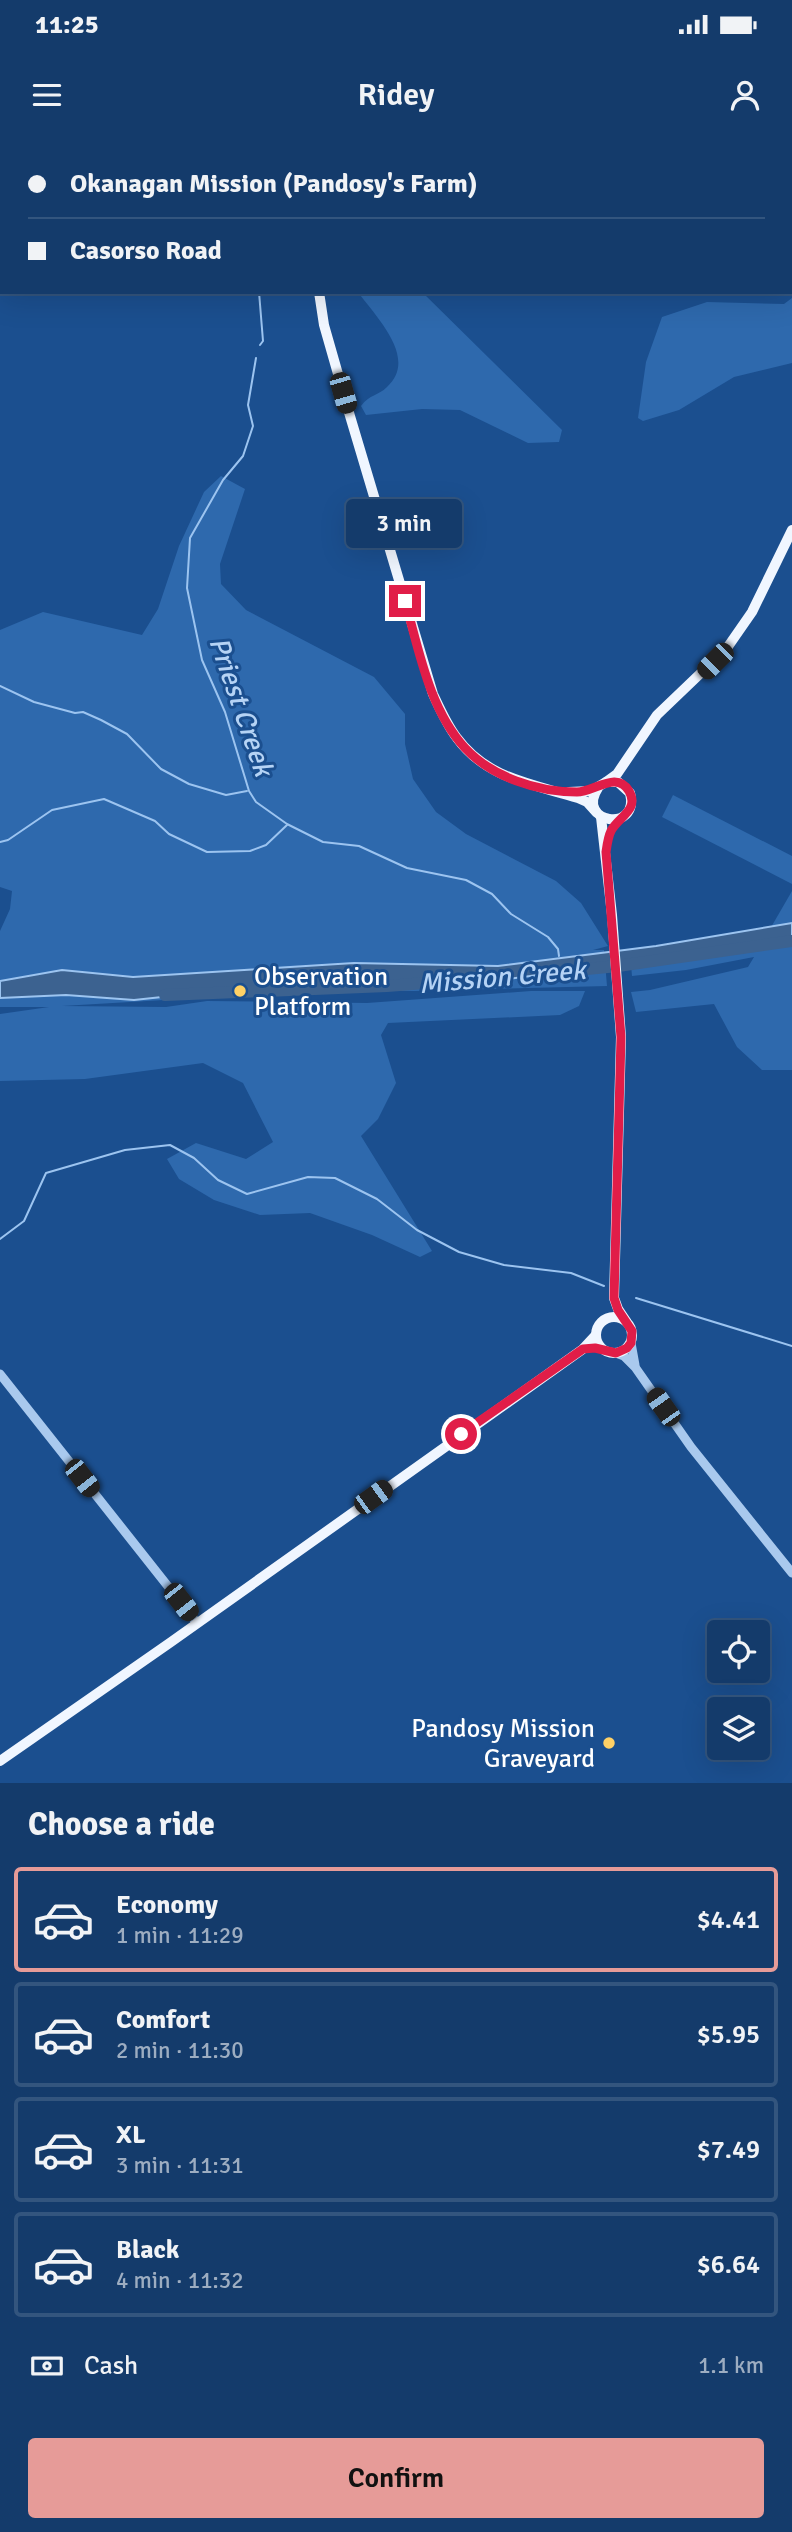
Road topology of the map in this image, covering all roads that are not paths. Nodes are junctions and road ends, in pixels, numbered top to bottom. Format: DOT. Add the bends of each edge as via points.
graph roads {
  1 [pos="319,294"];
  2 [pos="792,530"];
  3 [pos="635,749"];
  4 [pos="602,785"];
  5 [pos="555,791"];
  6 [pos="630,793"];
  7 [pos="599,814"];
  8 [pos="619,819"];
  9 [pos="606,852"];
  10 [pos="614,1298"];
  11 [pos="604,1319"];
  12 [pos="626,1321"];
  13 [pos="596,1335"];
  14 [pos="631,1343"];
  15 [pos="583,1349"];
  16 [pos="610,1352"];
  17 [pos="635,1367"];
  18 [pos="0,1374"];
  19 [pos="792,1573"];
  20 [pos="197,1623"];
  21 [pos="0,1760"];
  1 -- 5 [label="main road" via="324,325 433,694 457,738 480,763 515,780"];
  2 -- 3 [label="main road" via="752,612 727,648 657,715"];
  3 -- 4 [label="main road" via="617,774"];
  3 -- 6 [label="main road" via="627,779"];
  4 -- 5 [label="main road" via="578,793"];
  4 -- 6 [label="main road" via="618,782"];
  4 -- 7 [label="main road" via="593,800"];
  5 -- 7 [label="main road" via="587,802"];
  6 -- 8 [label="main road" via="631,806"];
  7 -- 8 [label="main road"];
  7 -- 9 [label="main road"];
  8 -- 9 [label="main road" via="610,831"];
  9 -- 10 [label="main road" via="621,1037"];
  10 -- 11 [label="main road"];
  10 -- 12 [label="main road"];
  11 -- 12 [label="main road" via="615,1316"];
  11 -- 13 [label="main road"];
  12 -- 14 [label="main road" via="632,1331"];
  13 -- 15 [label="main road"];
  13 -- 16 [label="main road" via="600,1346"];
  14 -- 16 [label="main road"];
  14 -- 17 [label="street"];
  15 -- 16 [label="main road"];
  15 -- 20 [label="main road"];
  16 -- 17 [label="street" via="624,1356"];
  17 -- 19 [label="street" via="691,1447"];
  18 -- 20 [label="street"];
  20 -- 21 [label="main road"];
}
